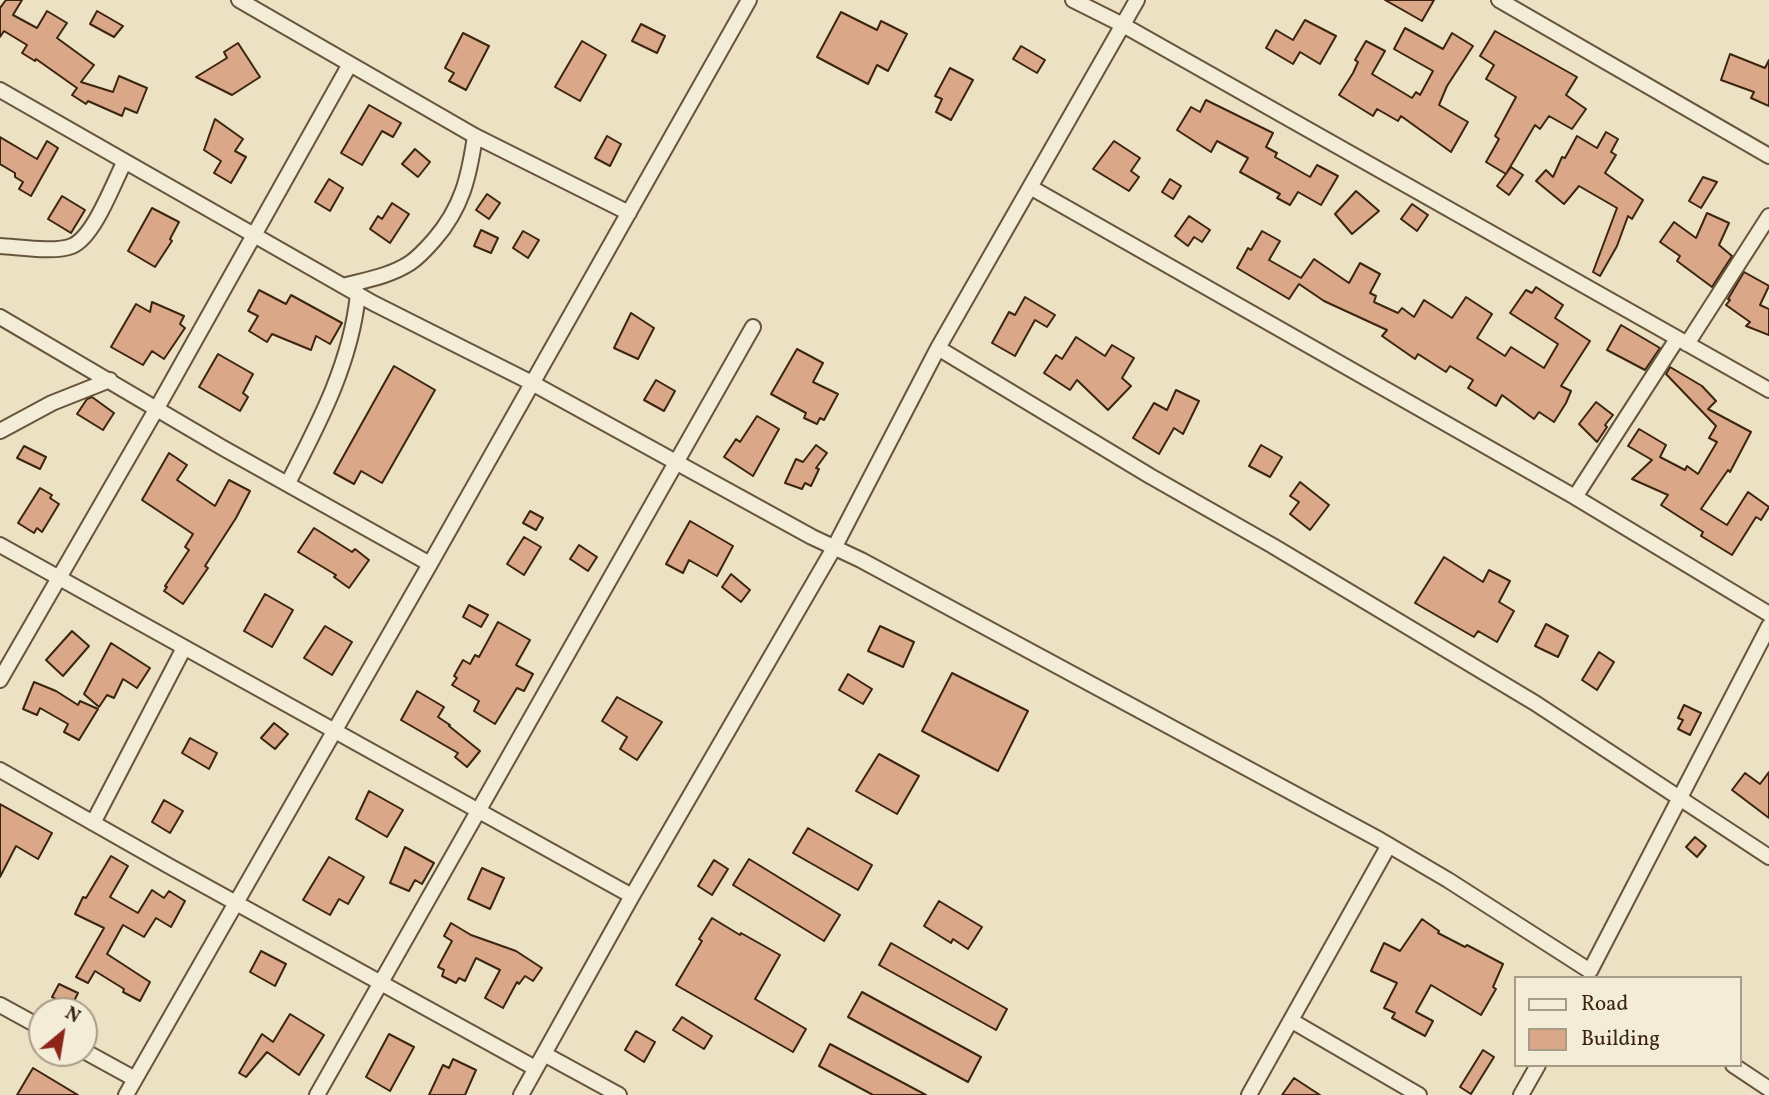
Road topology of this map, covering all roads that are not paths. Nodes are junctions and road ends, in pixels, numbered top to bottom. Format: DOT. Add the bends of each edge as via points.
graph roads {
  1 [pos="239,0"];
  2 [pos="749,0"];
  3 [pos="1073,0"];
  4 [pos="1137,0"];
  5 [pos="1499,0"];
  6 [pos="1123,25"];
  7 [pos="350,64"];
  8 [pos="0,90"];
  9 [pos="475,135"];
  10 [pos="1769,156"];
  11 [pos="124,163"];
  12 [pos="1030,187"];
  13 [pos="629,213"];
  14 [pos="1769,215"];
  15 [pos="253,235"];
  16 [pos="0,246"];
  17 [pos="343,286"];
  18 [pos="358,294"];
  19 [pos="0,317"];
  20 [pos="753,327"];
  21 [pos="1682,342"];
  22 [pos="938,348"];
  23 [pos="110,380"];
  24 [pos="532,383"];
  25 [pos="1769,390"];
  26 [pos="157,408"];
  27 [pos="0,431"];
  28 [pos="674,461"];
  29 [pos="288,484"];
  30 [pos="1575,497"];
  31 [pos="0,545"];
  32 [pos="834,548"];
  33 [pos="430,564"];
  34 [pos="58,577"];
  35 [pos="1769,614"];
  36 [pos="1769,626"];
  37 [pos="184,648"];
  38 [pos="0,680"];
  39 [pos="334,731"];
  40 [pos="0,770"];
  41 [pos="1680,797"];
  42 [pos="478,810"];
  43 [pos="93,823"];
  44 [pos="1389,845"];
  45 [pos="1769,857"];
  46 [pos="632,896"];
  47 [pos="236,902"];
  48 [pos="1592,976"];
  49 [pos="380,981"];
  50 [pos="0,1005"];
  51 [pos="28,1020"];
  52 [pos="1292,1021"];
  53 [pos="544,1054"];
  54 [pos="98,1059"];
  55 [pos="1537,1067"];
  56 [pos="1736,1067"];
  57 [pos="536,1068"];
  58 [pos="135,1079"];
  59 [pos="1769,1089"];
  60 [pos="126,1095"];
  61 [pos="317,1095"];
  62 [pos="521,1095"];
  63 [pos="619,1095"];
  64 [pos="1249,1095"];
  65 [pos="1419,1095"];
  66 [pos="1521,1095"];
  1 -- 7 [label="street"];
  2 -- 13 [label="street"];
  3 -- 6 [label="street"];
  4 -- 6 [label="street"];
  5 -- 10 [label="street"];
  6 -- 12 [label="street"];
  6 -- 21 [label="street"];
  7 -- 9 [label="street"];
  7 -- 15 [label="street"];
  8 -- 11 [label="street"];
  9 -- 13 [label="street"];
  9 -- 17 [label="street" via="456,212 424,252 396,271"];
  11 -- 15 [label="street"];
  11 -- 16 [label="street" via="94,221 76,243 58,248"];
  12 -- 22 [label="street"];
  12 -- 30 [label="street"];
  13 -- 24 [label="street"];
  14 -- 21 [label="street"];
  15 -- 17 [label="street"];
  15 -- 26 [label="street"];
  17 -- 18 [label="street"];
  18 -- 24 [label="street"];
  18 -- 29 [label="street" via="354,330 335,387"];
  19 -- 23 [label="street"];
  20 -- 28 [label="street"];
  21 -- 25 [label="street"];
  21 -- 30 [label="street"];
  22 -- 32 [label="street"];
  22 -- 41 [label="street" via="1535,703"];
  23 -- 26 [label="street"];
  23 -- 27 [label="street" via="52,403"];
  24 -- 28 [label="street"];
  24 -- 33 [label="street"];
  26 -- 29 [label="street"];
  26 -- 34 [label="street"];
  28 -- 32 [label="street"];
  28 -- 42 [label="street"];
  29 -- 33 [label="street"];
  30 -- 35 [label="street"];
  31 -- 34 [label="street"];
  32 -- 44 [label="street"];
  32 -- 46 [label="street"];
  33 -- 39 [label="street"];
  34 -- 37 [label="street"];
  34 -- 38 [label="street"];
  36 -- 41 [label="street"];
  37 -- 39 [label="street"];
  37 -- 43 [label="street"];
  39 -- 42 [label="street"];
  39 -- 47 [label="street"];
  40 -- 43 [label="street"];
  41 -- 45 [label="street"];
  41 -- 48 [label="street"];
  42 -- 46 [label="street"];
  42 -- 49 [label="street"];
  43 -- 47 [label="street"];
  44 -- 48 [label="street"];
  44 -- 52 [label="street"];
  46 -- 53 [label="street"];
  47 -- 49 [label="street"];
  47 -- 58 [label="street"];
  49 -- 57 [label="street"];
  49 -- 61 [label="street"];
  50 -- 51 [label="street"];
  52 -- 64 [label="street"];
  52 -- 65 [label="street"];
  53 -- 57 [label="street"];
  53 -- 63 [label="street"];
  54 -- 58 [label="street"];
  55 -- 66 [label="street"];
  56 -- 59 [label="street"];
  57 -- 62 [label="street"];
  58 -- 60 [label="street"];
}
